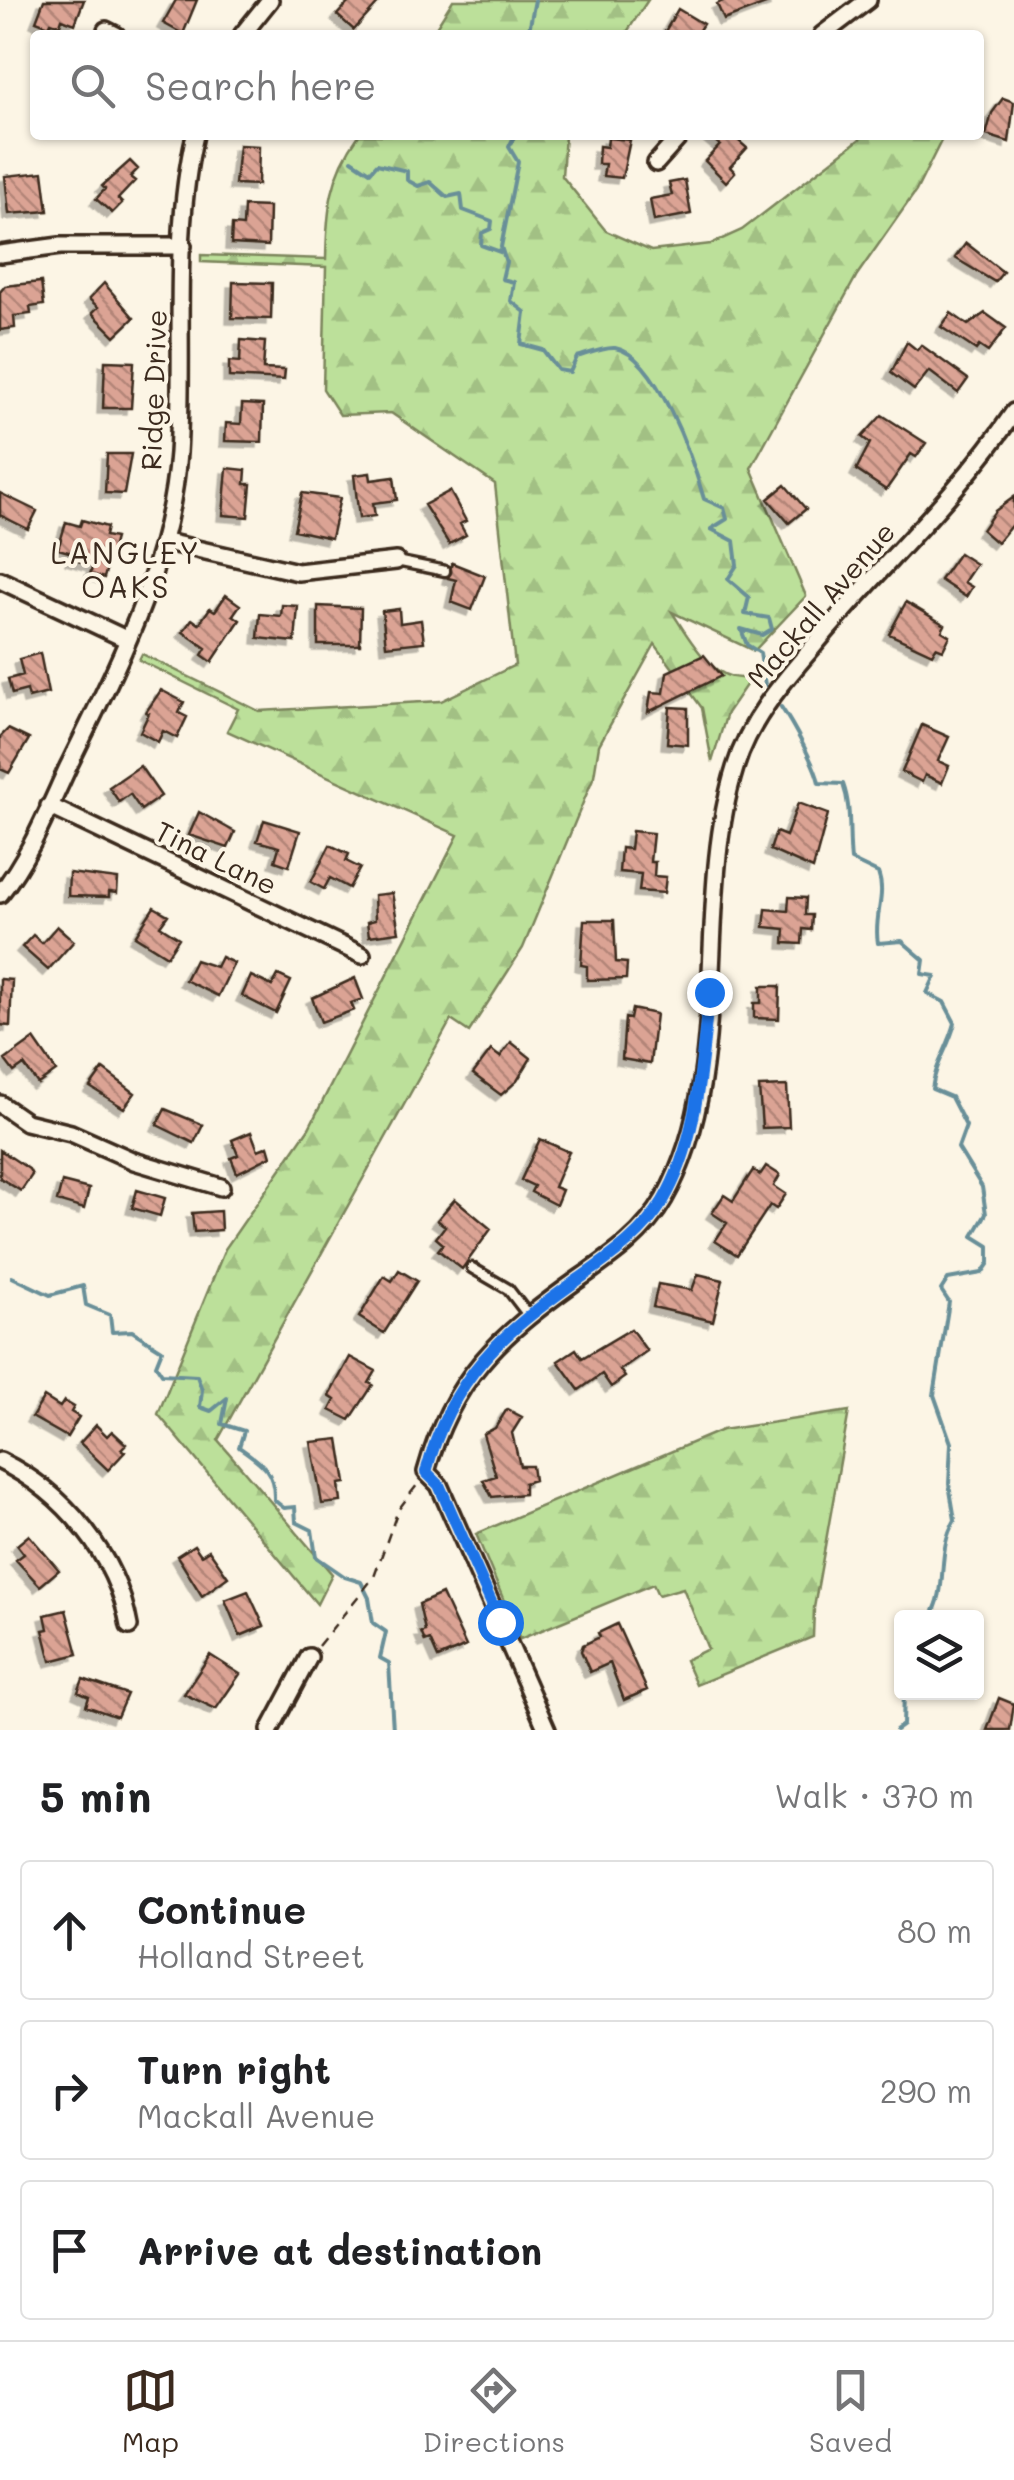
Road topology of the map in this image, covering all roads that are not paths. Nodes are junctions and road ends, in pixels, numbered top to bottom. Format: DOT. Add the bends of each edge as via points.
graph roads {
  1 [pos="270,0"];
  2 [pos="868,0"];
  3 [pos="246,30"];
  4 [pos="829,30"];
  5 [pos="194,140"];
  6 [pos="677,140"];
  7 [pos="656,163"];
  8 [pos="183,246"];
  9 [pos="0,254"];
  10 [pos="1014,412"];
  11 [pos="166,542"];
  12 [pos="396,561"];
  13 [pos="445,571"];
  14 [pos="0,580"];
  15 [pos="128,640"];
  16 [pos="49,806"];
  17 [pos="0,894"];
  18 [pos="362,955"];
  19 [pos="0,1104"];
  20 [pos="221,1187"];
  21 [pos="472,1268"];
  22 [pos="528,1315"];
  23 [pos="0,1461"];
  24 [pos="129,1626"];
  25 [pos="310,1657"];
  26 [pos="270,1730"];
  27 [pos="548,1730"];
  1 -- 3 [label="street"];
  2 -- 4 [label="street"];
  5 -- 8 [label="street, Ridge Drive"];
  6 -- 7 [label="street"];
  8 -- 9 [label="street" via="60,246"];
  8 -- 11 [label="street, Ridge Drive" via="178,450"];
  10 -- 22 [label="street, Mackall Avenue" via="755,722 728,794 697,1096 674,1178 649,1221 624,1246"];
  11 -- 12 [label="street" via="298,572"];
  11 -- 15 [label="street, Ridge Drive"];
  12 -- 13 [label="lane"];
  14 -- 15 [label="street"];
  15 -- 16 [label="street, Ridge Drive"];
  16 -- 17 [label="street, Ridge Drive"];
  16 -- 18 [label="street, Tina Lane"];
  19 -- 20 [label="street" via="26,1122"];
  21 -- 22 [label="lane" via="508,1289"];
  22 -- 27 [label="street, Mackall Avenue" via="466,1380 438,1430 426,1472 439,1485"];
  23 -- 24 [label="street" via="42,1486 91,1538 118,1582"];
  25 -- 26 [label="street"];
}
